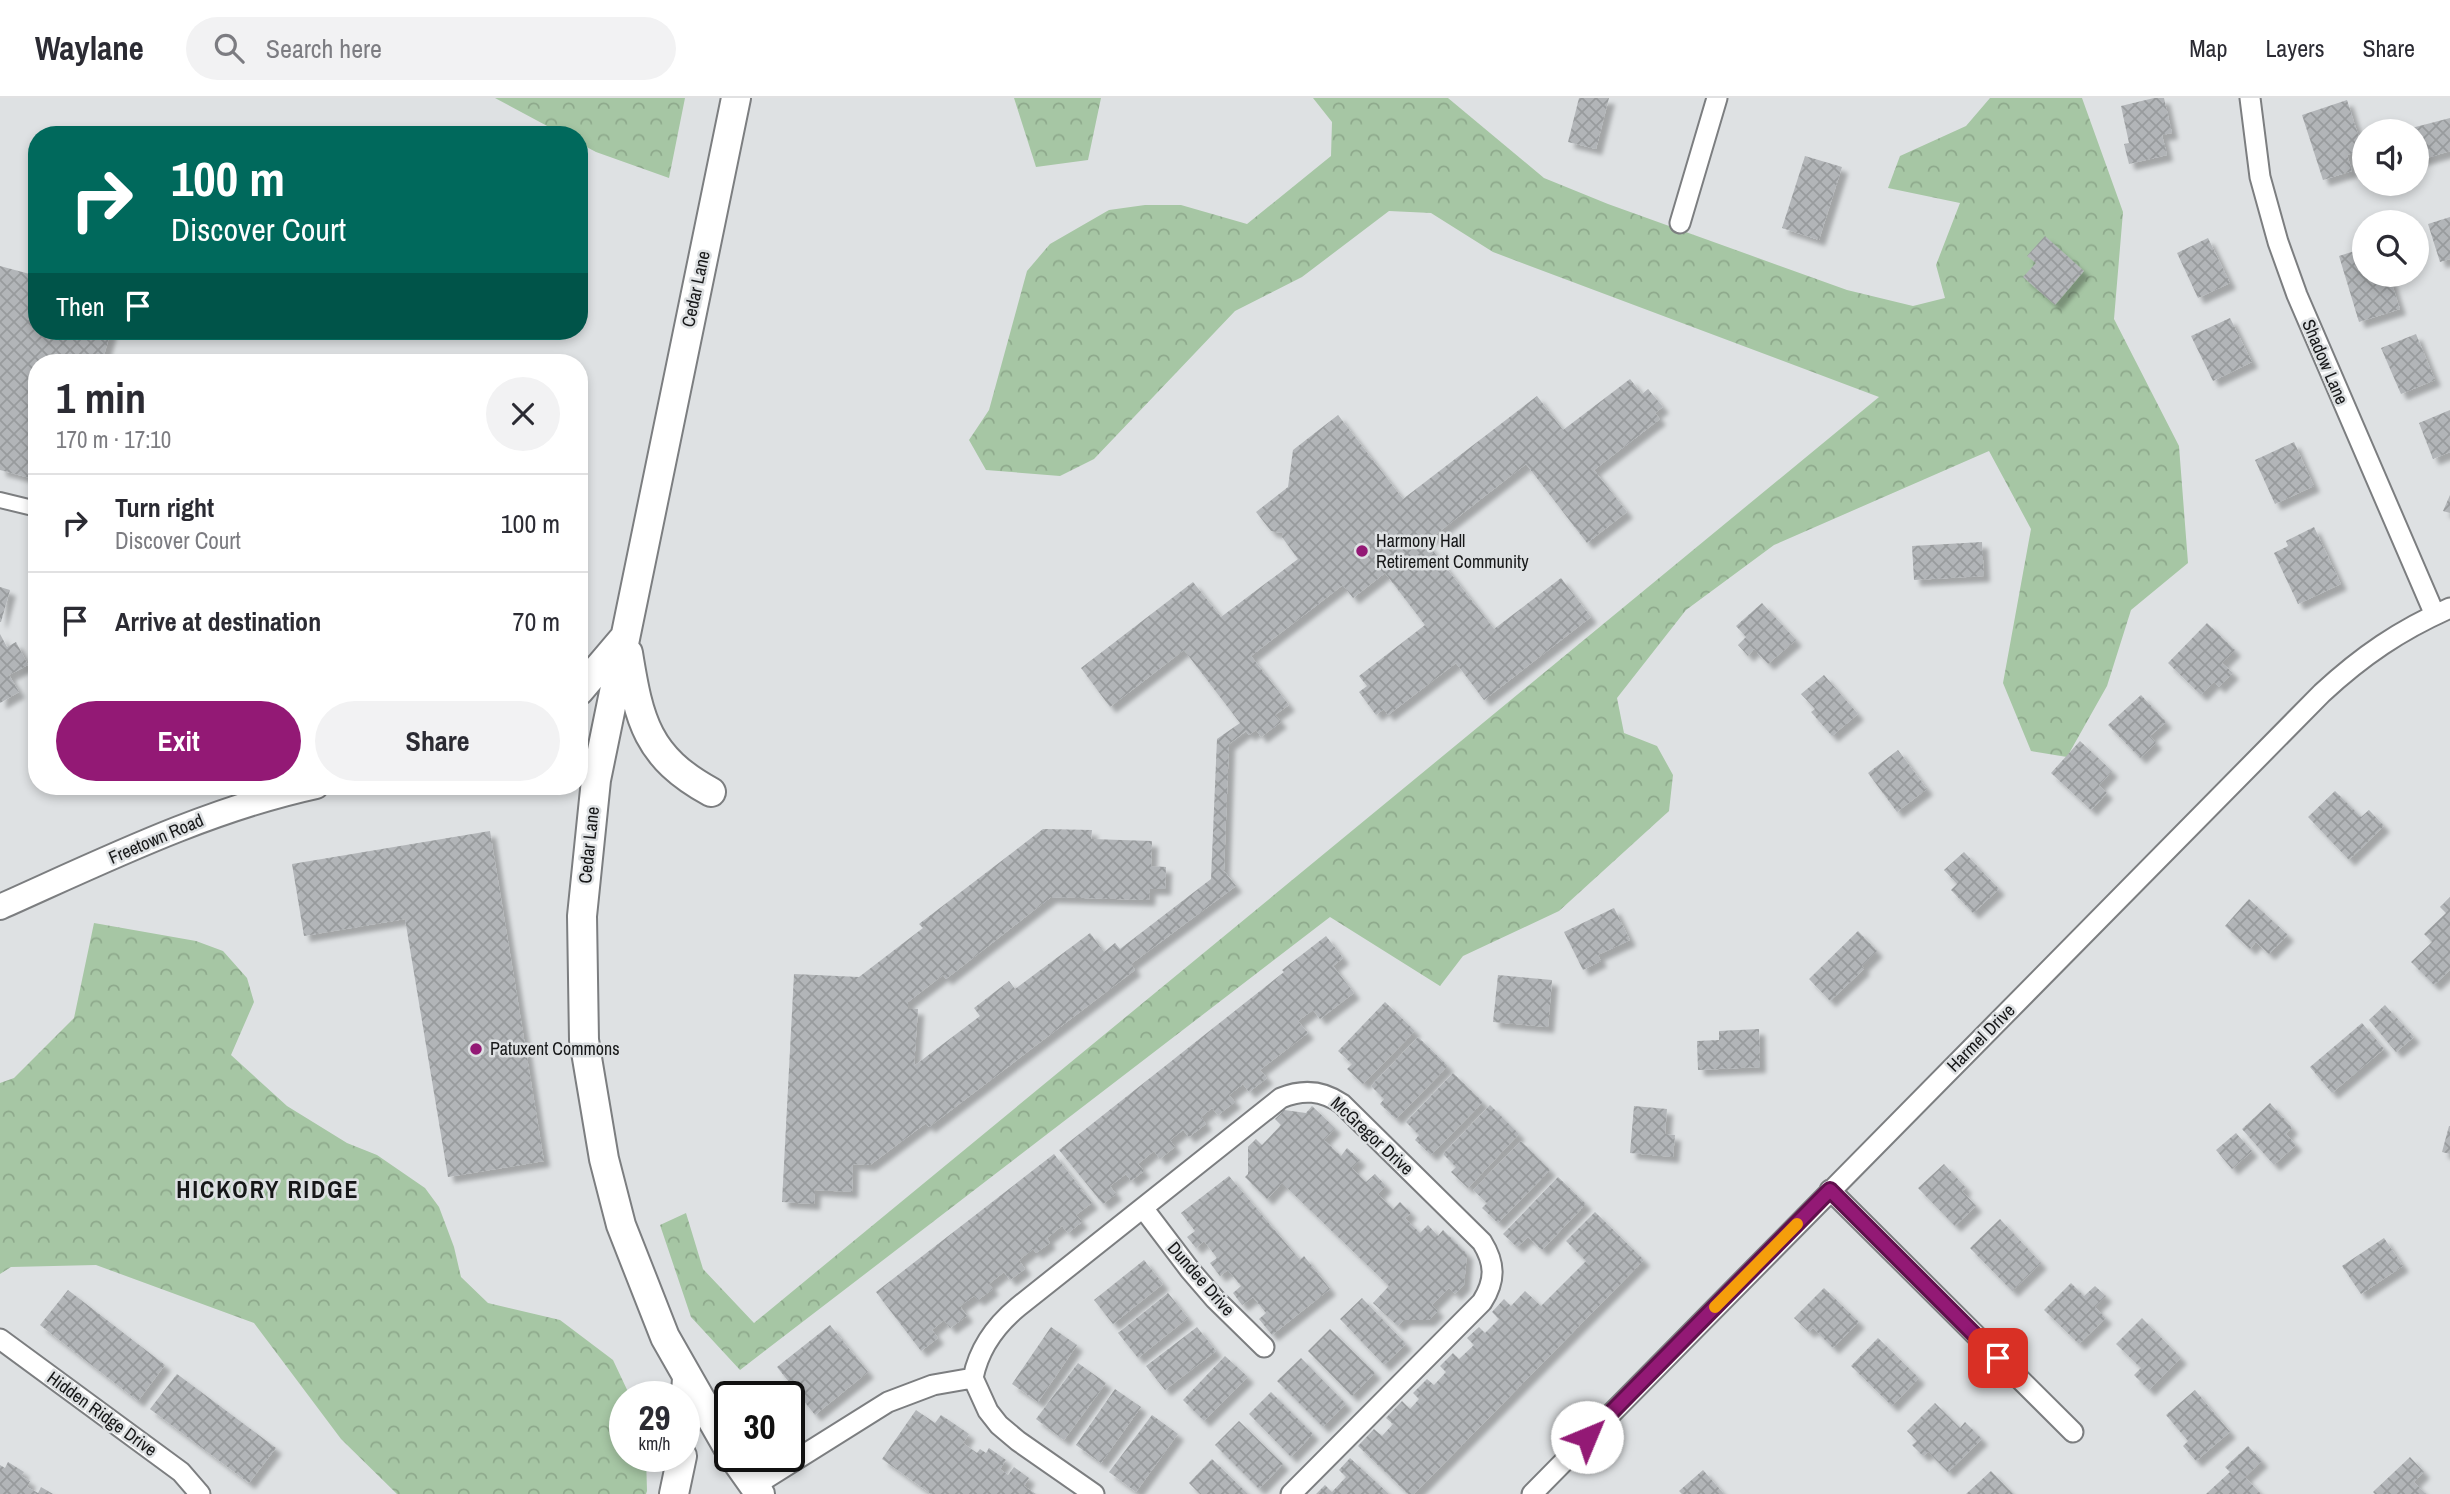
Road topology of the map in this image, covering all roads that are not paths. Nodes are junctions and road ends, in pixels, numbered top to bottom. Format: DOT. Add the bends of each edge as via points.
graph roads {
  1 [pos="736,98"];
  2 [pos="1717,98"];
  3 [pos="2250,98"];
  4 [pos="1680,223"];
  5 [pos="0,500"];
  6 [pos="28,507"];
  7 [pos="2442,611"];
  8 [pos="626,636"];
  9 [pos="588,680"];
  10 [pos="588,779"];
  11 [pos="711,792"];
  12 [pos="276,795"];
  13 [pos="587,795"];
  14 [pos="0,907"];
  15 [pos="1830,1190"];
  16 [pos="1143,1208"];
  17 [pos="0,1339"];
  18 [pos="1264,1347"];
  19 [pos="687,1378"];
  20 [pos="973,1378"];
  21 [pos="687,1381"];
  22 [pos="714,1424"];
  23 [pos="2073,1432"];
  24 [pos="679,1472"];
  25 [pos="742,1472"];
  26 [pos="753,1491"];
  27 [pos="200,1494"];
  28 [pos="674,1494"];
  29 [pos="1094,1494"];
  30 [pos="1291,1494"];
  31 [pos="1532,1494"];
  1 -- 8 [label="main road, Cedar Lane"];
  2 -- 4 [label="street"];
  3 -- 7 [label="street, Shadow Lane" via="2260,177 2297,295"];
  5 -- 6 [label="street"];
  7 -- 15 [label="street, Harmel Drive" via="2370,651 2322,693"];
  8 -- 9 [label="main road"];
  8 -- 10 [label="main road, Cedar Lane"];
  8 -- 11 [label="main road" via="636,705 646,730 685,778"];
  12 -- 14 [label="street, Freetown Road" via="206,817"];
  13 -- 19 [label="main road, Cedar Lane" via="582,916 584,1040 594,1111 621,1225 665,1336"];
  15 -- 23 [label="street"];
  15 -- 31 [label="street, Harmel Drive"];
  16 -- 18 [label="street, Dundee Drive" via="1215,1299"];
  16 -- 20 [label="street, McGregor Drive" via="1002,1320 982,1350"];
  16 -- 30 [label="street, McGregor Drive" via="1280,1098 1318,1092 1342,1104 1489,1254 1493,1275 1482,1302"];
  17 -- 27 [label="street, Hidden Ridge Drive" via="181,1472"];
  19 -- 21 [label="main road"];
  19 -- 22 [label="main road, Cedar Lane"];
  20 -- 26 [label="street" via="888,1402"];
  20 -- 29 [label="street" via="999,1425"];
  24 -- 28 [label="main road"];
  25 -- 26 [label="main road"];
}
